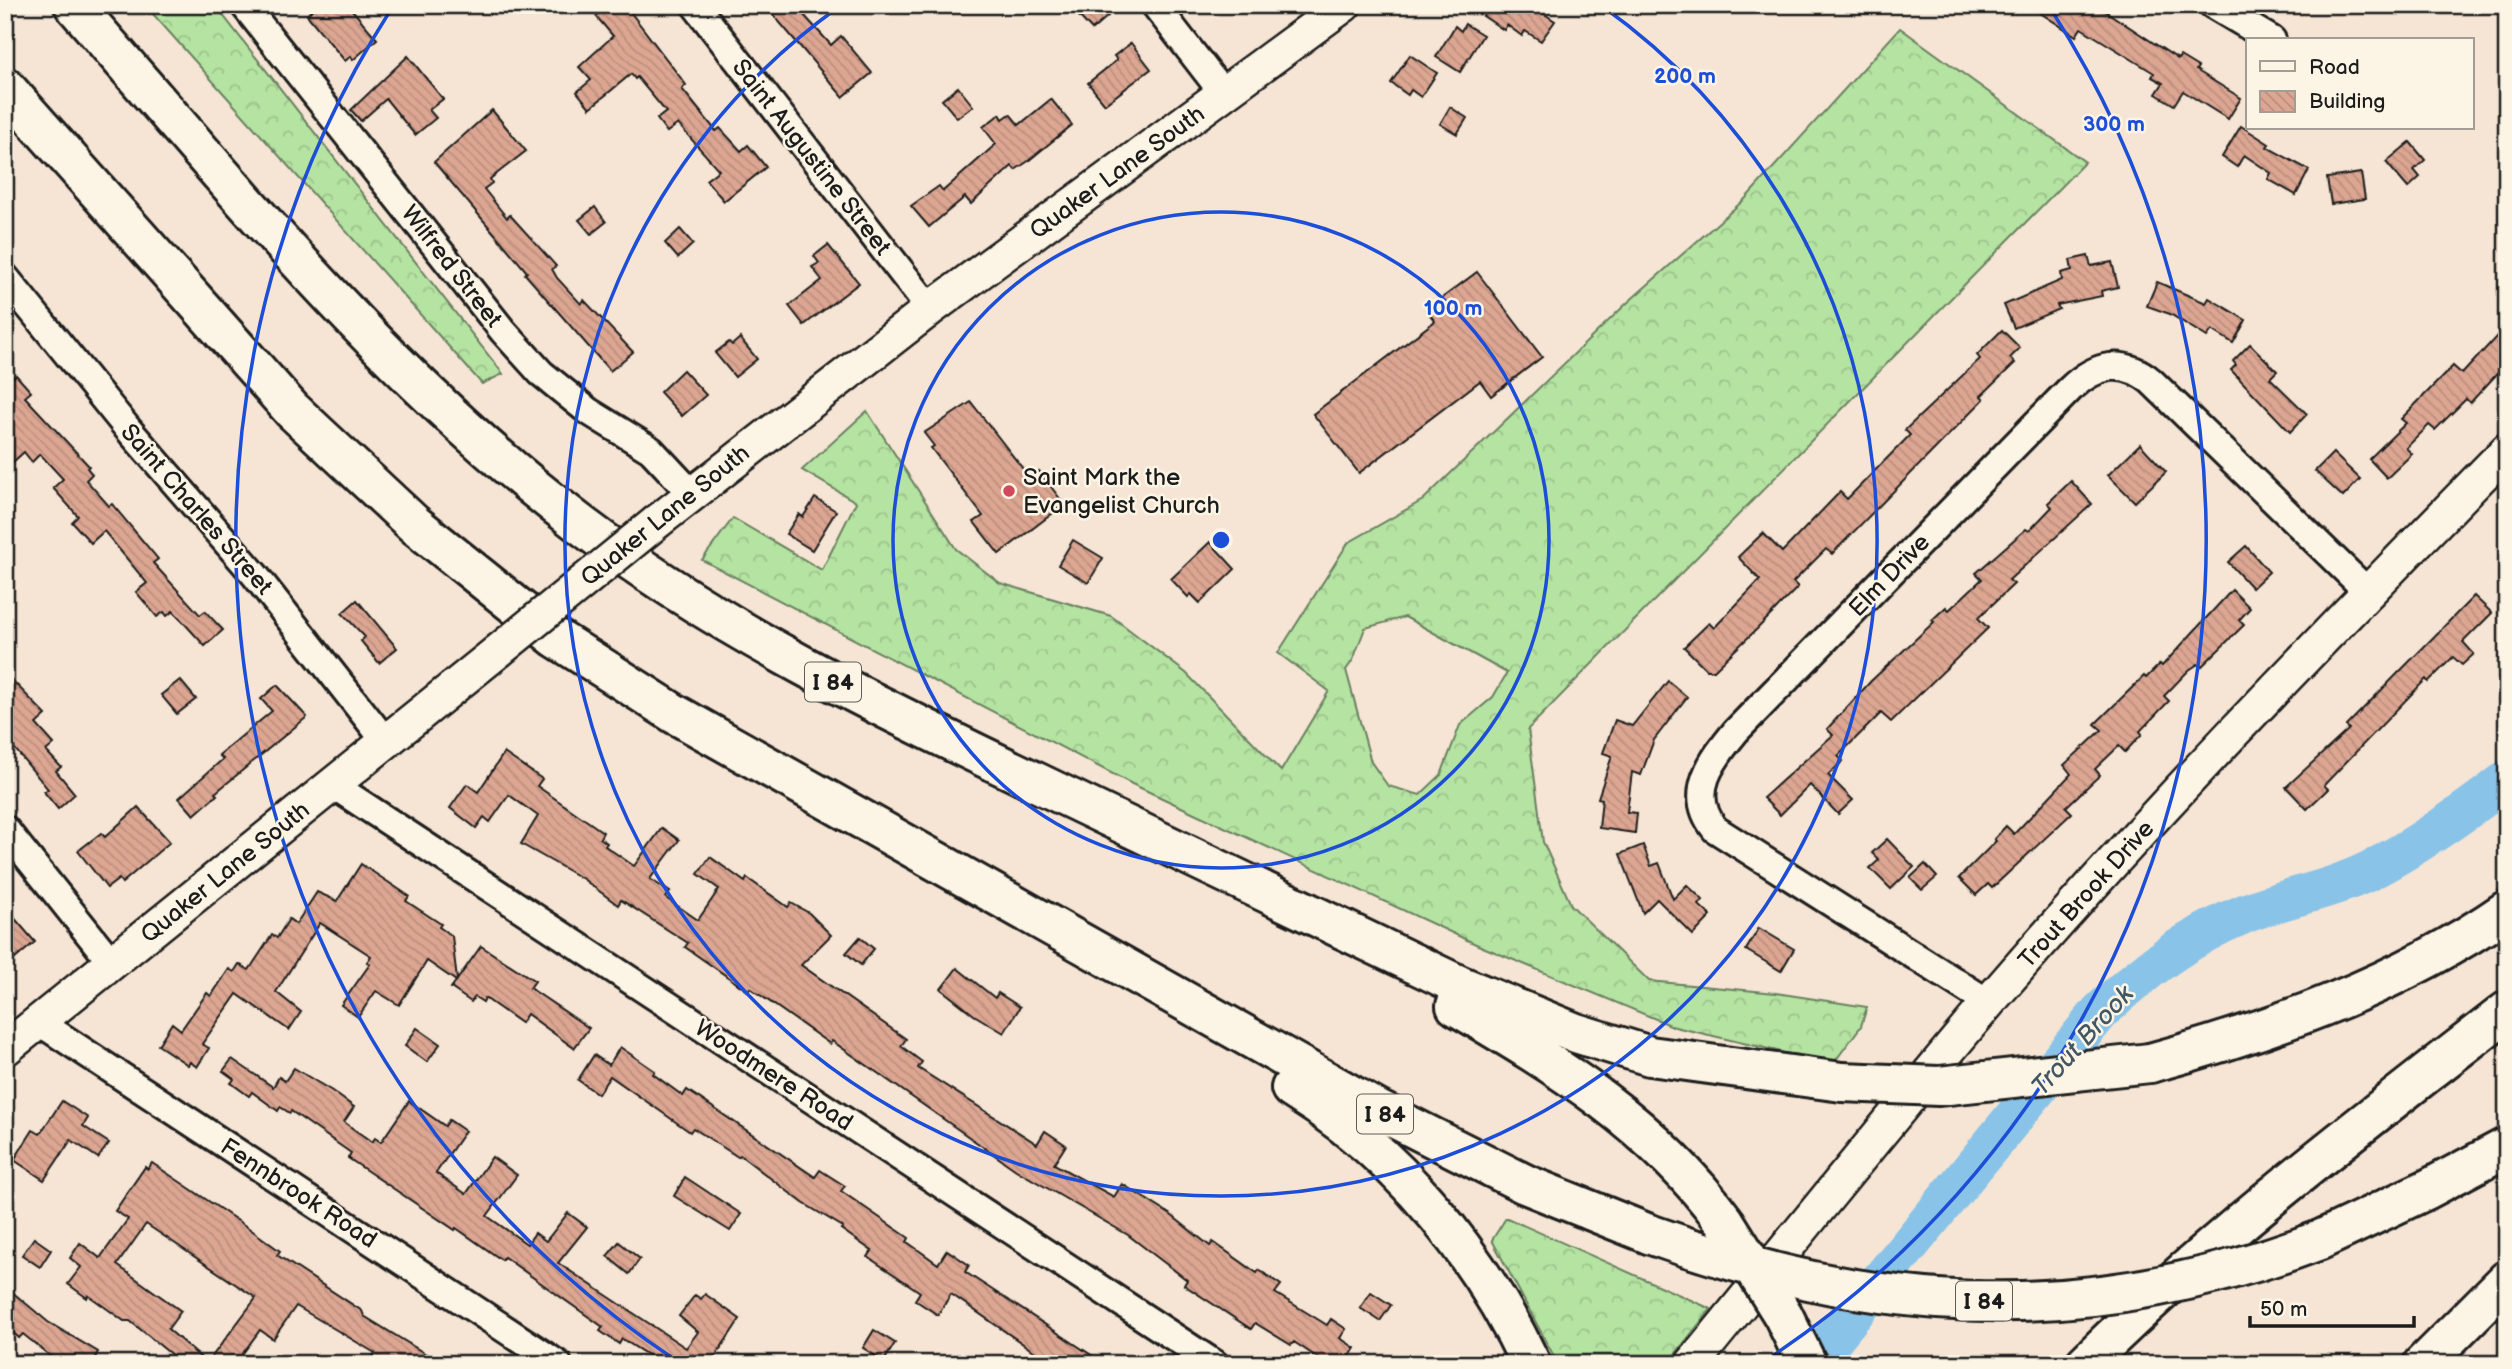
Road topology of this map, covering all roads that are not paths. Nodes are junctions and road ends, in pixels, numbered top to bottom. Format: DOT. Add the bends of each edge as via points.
graph roads {
  1 [pos="74,5"];
  2 [pos="244,5"];
  3 [pos="695,5"];
  4 [pos="1155,5"];
  5 [pos="1344,5"];
  6 [pos="2213,5"];
  7 [pos="2269,38"];
  8 [pos="5,87"];
  9 [pos="1223,93"];
  10 [pos="5,277"];
  11 [pos="930,309"];
  12 [pos="2507,450"];
  13 [pos="692,494"];
  14 [pos="2368,592"];
  15 [pos="386,742"];
  16 [pos="333,785"];
  17 [pos="5,829"];
  18 [pos="2507,910"];
  19 [pos="1310,913"];
  20 [pos="113,963"];
  21 [pos="1131,972"];
  22 [pos="1989,1003"];
  23 [pos="2507,1011"];
  24 [pos="39,1022"];
  25 [pos="5,1049"];
  26 [pos="2507,1147"];
  27 [pos="2507,1280"];
  28 [pos="558,1364"];
  29 [pos="1215,1364"];
  30 [pos="1531,1364"];
  31 [pos="1692,1364"];
  32 [pos="1807,1364"];
  33 [pos="2085,1364"];
  34 [pos="2423,1364"];
  1 -- 19 [label="highway, I 84" via="297,260 382,349 488,450 623,556 712,615 852,693"];
  2 -- 13 [label="street, Wilfred Street" via="541,373 588,411 651,450"];
  3 -- 11 [label="street, Saint Augustine Street"];
  4 -- 9 [label="street"];
  5 -- 9 [label="main road, Quaker Lane South"];
  6 -- 7 [label="street"];
  8 -- 21 [label="highway, I 84" via="292,410 368,484 478,578 584,657 674,714"];
  9 -- 11 [label="main road, Quaker Lane South"];
  10 -- 15 [label="street, Saint Charles Street" via="255,575"];
  11 -- 13 [label="main road, Quaker Lane South"];
  12 -- 14 [label="main road, Trout Brook Drive"];
  13 -- 15 [label="main road, Quaker Lane South, bridge"];
  14 -- 22 [label="main road, Trout Brook Drive" via="2140,833"];
  14 -- 22 [label="street, Elm Drive" via="2151,382 2128,368 2105,366 2070,389 1736,731 1702,784 1703,807 1715,829"];
  15 -- 16 [label="main road, Quaker Lane South"];
  16 -- 20 [label="main road, Quaker Lane South"];
  16 -- 29 [label="street, Woodmere Road"];
  17 -- 20 [label="street"];
  18 -- 19 [label="highway, I 84, bridge" via="2413,964 2295,1018 2216,1045 2150,1063 1939,1086 1842,1082 1627,1049 1498,1002"];
  19 -- 32 [label="highway, bridge" via="1591,1090 1657,1144 1725,1222 1783,1315"];
  20 -- 24 [label="main road, Quaker Lane South"];
  21 -- 26 [label="highway, I 84, bridge" via="1472,1160 1577,1206 1752,1267 1884,1295 2044,1300 2149,1288 2235,1269 2319,1240"];
  21 -- 30 [label="highway" via="1210,1037 1339,1119 1387,1160 1473,1263"];
  22 -- 31 [label="main road, Trout Brook Drive"];
  23 -- 33 [label="highway" via="2265,1200 2163,1288"];
  24 -- 25 [label="main road, Quaker Lane South"];
  24 -- 28 [label="street, Fennbrook Road"];
  27 -- 34 [label="highway"];
}
